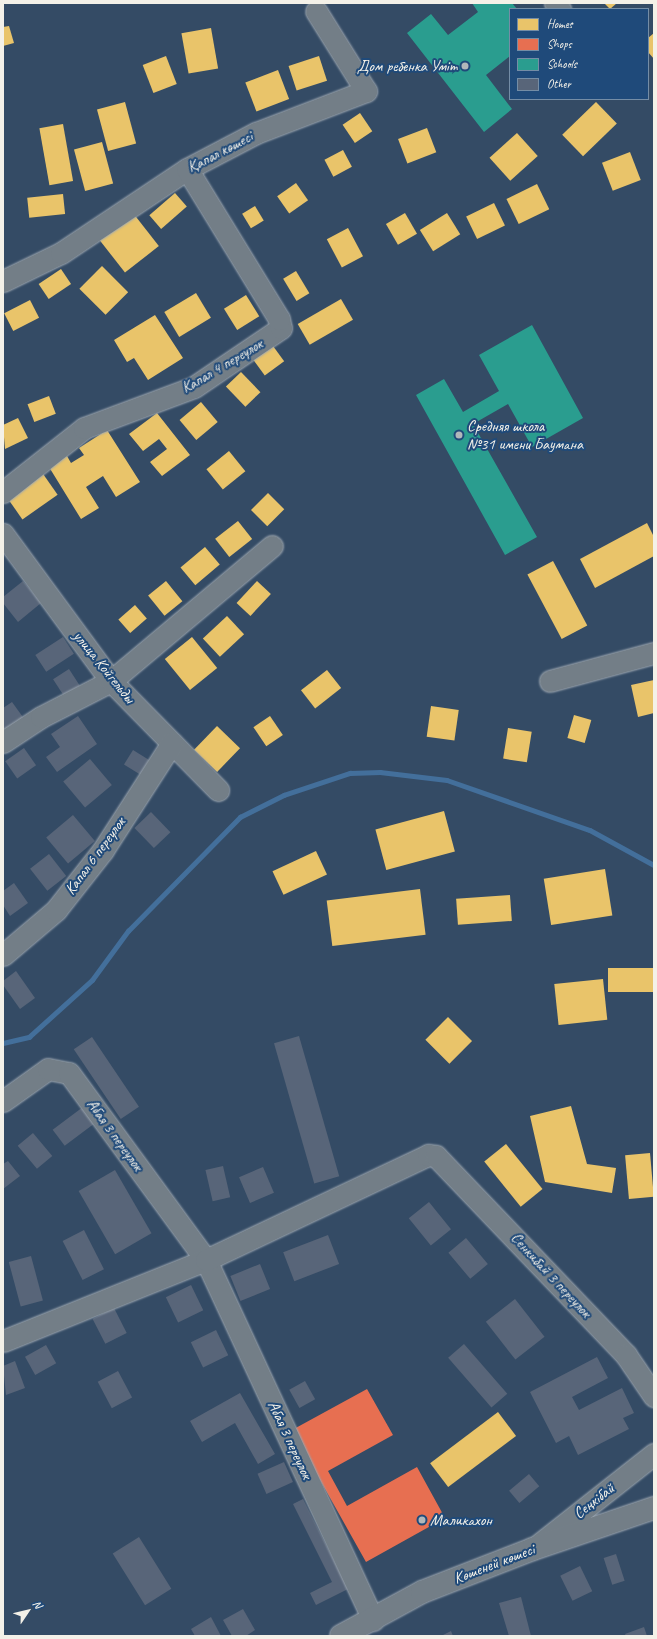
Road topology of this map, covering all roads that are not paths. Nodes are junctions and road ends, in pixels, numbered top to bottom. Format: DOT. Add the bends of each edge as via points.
graph roads {
  1 [pos="316,11"];
  2 [pos="187,169"];
  3 [pos="3,281"];
  4 [pos="3,492"];
  5 [pos="3,534"];
  6 [pos="272,546"];
  7 [pos="654,653"];
  8 [pos="112,681"];
  9 [pos="550,681"];
  10 [pos="3,742"];
  11 [pos="172,744"];
  12 [pos="218,790"];
  13 [pos="3,955"];
  14 [pos="3,1101"];
  15 [pos="206,1260"];
  16 [pos="3,1341"];
  17 [pos="654,1396"];
  18 [pos="654,1454"];
  19 [pos="654,1508"];
  20 [pos="533,1549"];
  21 [pos="373,1620"];
  22 [pos="341,1636"];
  1 -- 2 [label="street, Қапал көшесі" via="366,91 256,133"];
  2 -- 3 [label="street, Қапал көшесі" via="61,252"];
  2 -- 4 [label="street, Капал 4 переулок" via="279,319 281,328 194,387 84,428"];
  5 -- 8 [label="street, улица Койгельды"];
  6 -- 8 [label="street"];
  7 -- 9 [label="street"];
  8 -- 10 [label="street" via="41,718"];
  8 -- 11 [label="street, улица Койгельды"];
  11 -- 12 [label="street, улица Койгельды"];
  11 -- 13 [label="street, Капал 6 переулок" via="102,850 56,910"];
  14 -- 15 [label="street, Абая 3 переулок" via="48,1069 69,1073"];
  15 -- 16 [label="street"];
  15 -- 17 [label="street, Сенкибай 3 переулок" via="428,1155 442,1160 626,1355"];
  15 -- 21 [label="street, Абая 3 переулок"];
  18 -- 20 [label="street, Сеңкібай"];
  19 -- 20 [label="main road, Көшеней көшесі"];
  20 -- 21 [label="main road, Көшеней көшесі" via="422,1592"];
  21 -- 22 [label="main road, Көшеней көшесі"];
}
